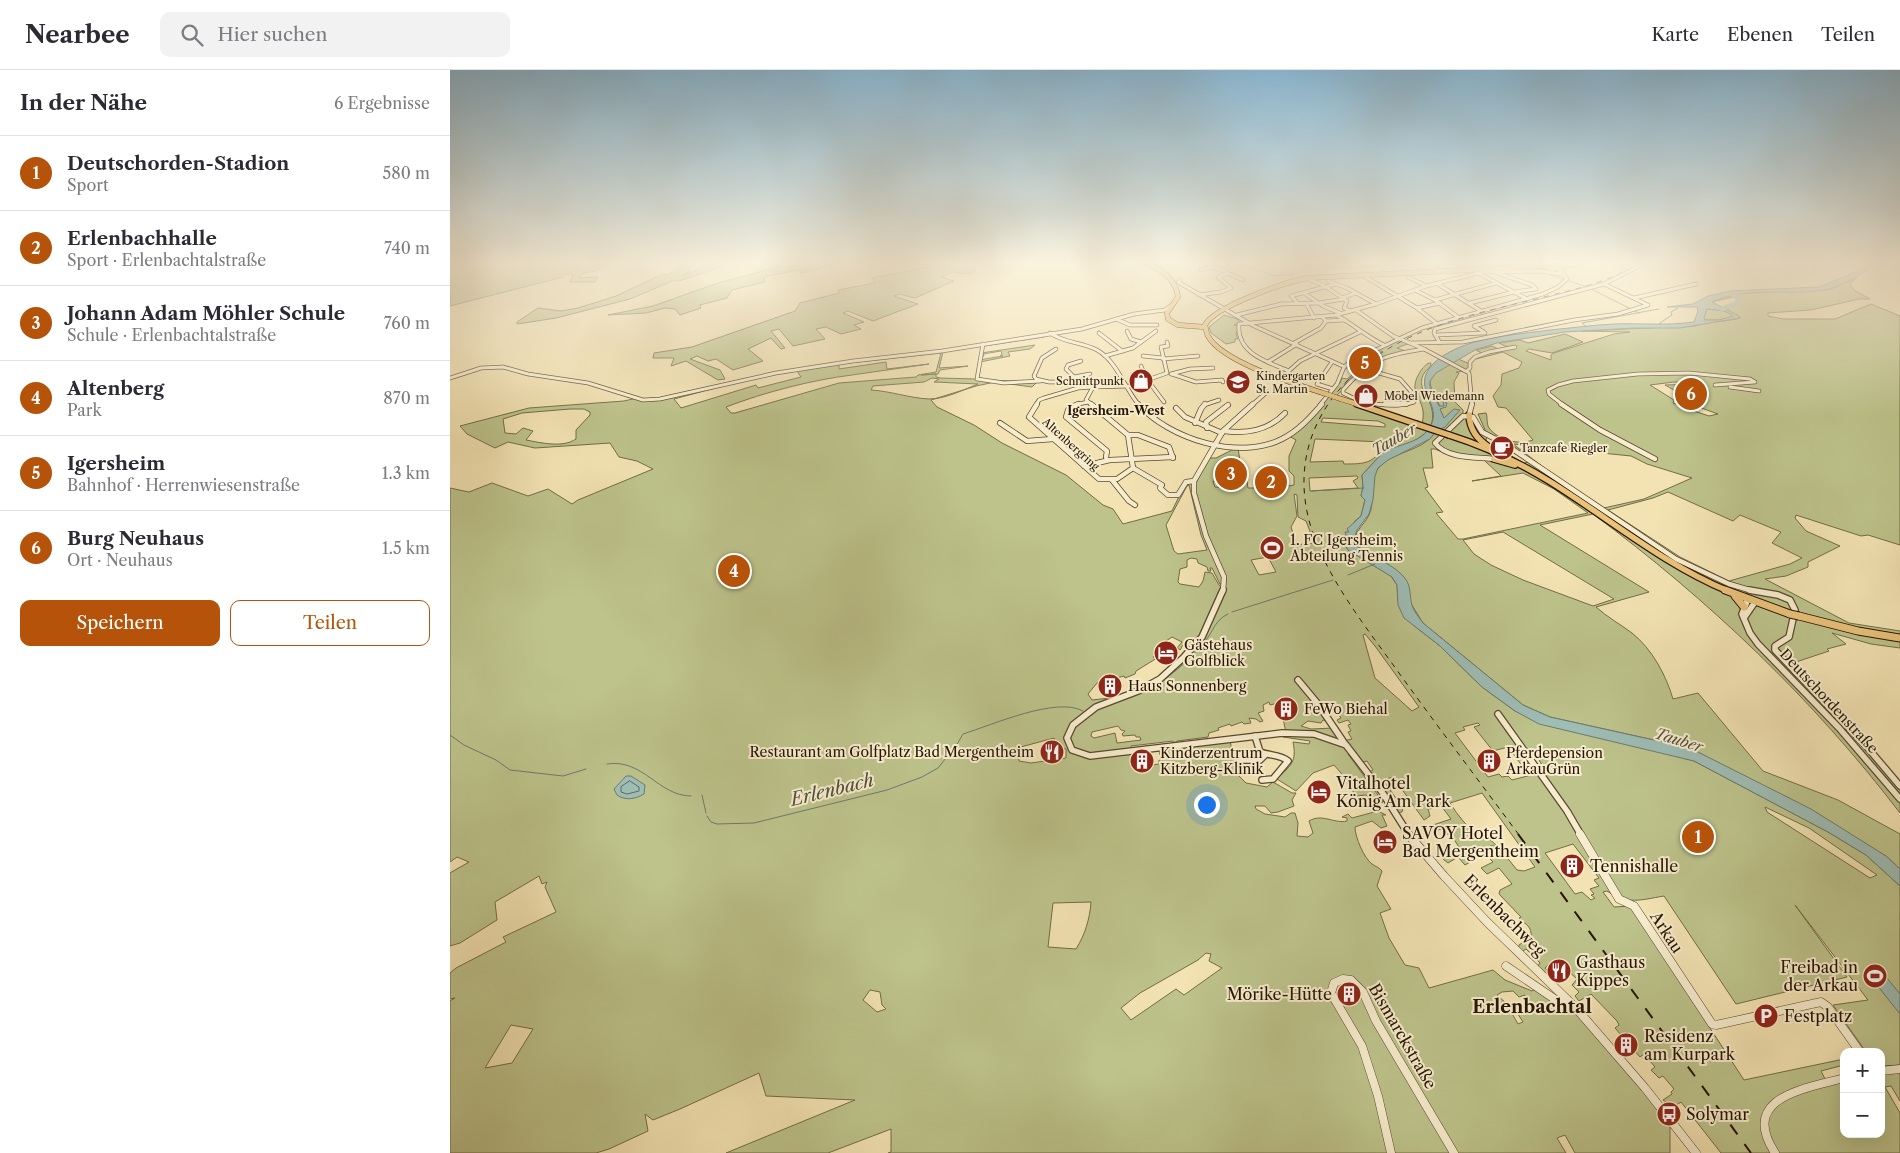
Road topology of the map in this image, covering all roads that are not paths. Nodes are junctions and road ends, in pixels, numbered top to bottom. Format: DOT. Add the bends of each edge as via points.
graph roads {
  1 [pos="1141,314"];
  2 [pos="1167,314"];
  3 [pos="1216,314"];
  4 [pos="1235,314"];
  5 [pos="1312,314"];
  6 [pos="1338,314"];
  7 [pos="1361,314"];
  8 [pos="1424,314"];
  9 [pos="1454,314"];
  10 [pos="1471,314"];
  11 [pos="1490,314"];
  12 [pos="1614,314"];
  13 [pos="1458,317"];
  14 [pos="1314,318"];
  15 [pos="1324,318"];
  16 [pos="1116,319"];
  17 [pos="1345,320"];
  18 [pos="1496,320"];
  19 [pos="1246,322"];
  20 [pos="1436,323"];
  21 [pos="1156,325"];
  22 [pos="1206,325"];
  23 [pos="1184,326"];
  24 [pos="1127,331"];
  25 [pos="1156,331"];
  26 [pos="1360,332"];
  27 [pos="1050,333"];
  28 [pos="1099,333"];
  29 [pos="1484,333"];
  30 [pos="1437,335"];
  31 [pos="1490,336"];
  32 [pos="1398,338"];
  33 [pos="1141,342"];
  34 [pos="1167,342"];
  35 [pos="1410,343"];
  36 [pos="1440,343"];
  37 [pos="983,344"];
  38 [pos="1295,344"];
  39 [pos="1384,345"];
  40 [pos="1515,347"];
  41 [pos="1056,349"];
  42 [pos="1424,349"];
  43 [pos="1122,351"];
  44 [pos="1314,353"];
  45 [pos="1105,356"];
  46 [pos="1143,356"];
  47 [pos="1198,356"];
  48 [pos="1163,358"];
  49 [pos="1081,361"];
  50 [pos="1268,362"];
  51 [pos="1332,362"];
  52 [pos="1141,366"];
  53 [pos="1344,367"];
  54 [pos="1213,368"];
  55 [pos="1365,369"];
  56 [pos="1467,371"];
  57 [pos="1289,372"];
  58 [pos="1167,373"];
  59 [pos="1090,374"];
  60 [pos="1172,374"];
  61 [pos="1074,377"];
  62 [pos="450,378"];
  63 [pos="1280,378"];
  64 [pos="1121,380"];
  65 [pos="1041,381"];
  66 [pos="1148,381"];
  67 [pos="1076,382"];
  68 [pos="1223,382"];
  69 [pos="1125,386"];
  70 [pos="1111,387"];
  71 [pos="1078,388"];
  72 [pos="1093,388"];
  73 [pos="1333,389"];
  74 [pos="1759,391"];
  75 [pos="1267,392"];
  76 [pos="1219,400"];
  77 [pos="1088,402"];
  78 [pos="1164,402"];
  79 [pos="1228,406"];
  80 [pos="1176,408"];
  81 [pos="1285,413"];
  82 [pos="1469,415"];
  83 [pos="1000,422"];
  84 [pos="1195,423"];
  85 [pos="1207,428"];
  86 [pos="1223,432"];
  87 [pos="1128,435"];
  88 [pos="1053,439"];
  89 [pos="1216,446"];
  90 [pos="1498,453"];
  91 [pos="1106,457"];
  92 [pos="1132,458"];
  93 [pos="1494,459"];
  94 [pos="1655,459"];
  95 [pos="1084,466"];
  96 [pos="1134,468"];
  97 [pos="1533,471"];
  98 [pos="1112,480"];
  99 [pos="1194,481"];
  100 [pos="1135,505"];
  101 [pos="1732,593"];
  102 [pos="1751,600"];
  103 [pos="1744,607"];
  104 [pos="1744,618"];
  105 [pos="1900,638"];
  106 [pos="1298,680"];
  107 [pos="1498,714"];
  108 [pos="1255,736"];
  109 [pos="1346,745"];
  110 [pos="1265,755"];
  111 [pos="1238,760"];
  112 [pos="1262,780"];
  113 [pos="1900,786"];
  114 [pos="1900,799"];
  115 [pos="1506,966"];
  116 [pos="1575,1008"];
  117 [pos="1857,1048"];
  118 [pos="1900,1069"];
  119 [pos="1885,1071"];
  120 [pos="1840,1079"];
  121 [pos="1391,1153"];
  122 [pos="1454,1153"];
  123 [pos="1696,1153"];
  124 [pos="1775,1153"];
  1 -- 16 [label="street"];
  2 -- 23 [label="main road" via="1170,322"];
  3 -- 4 [label="street"];
  3 -- 22 [label="main road"];
  4 -- 19 [label="street"];
  5 -- 14 [label="street"];
  6 -- 15 [label="street"];
  6 -- 17 [label="street"];
  7 -- 32 [label="street"];
  8 -- 20 [label="street"];
  9 -- 13 [label="street"];
  10 -- 13 [label="street"];
  11 -- 30 [label="street" via="1435,329"];
  12 -- 31 [label="street"];
  13 -- 20 [label="street"];
  14 -- 15 [label="street"];
  14 -- 19 [label="street"];
  15 -- 17 [label="street"];
  15 -- 38 [label="street" via="1321,328"];
  16 -- 21 [label="street" via="1130,325"];
  16 -- 27 [label="street" via="1086,328"];
  17 -- 26 [label="street"];
  18 -- 29 [label="street" via="1474,326"];
  19 -- 38 [label="street"];
  19 -- 50 [label="street" via="1239,324 1241,342"];
  20 -- 32 [label="street"];
  22 -- 23 [label="main road"];
  22 -- 23 [label="main road"];
  22 -- 63 [label="main road" via="1208,336 1224,351 1249,366"];
  24 -- 33 [label="street" via="1131,339"];
  25 -- 33 [label="street"];
  26 -- 39 [label="street"];
  26 -- 44 [label="street"];
  27 -- 37 [label="street"];
  27 -- 45 [label="street" via="1086,344"];
  28 -- 43 [label="street"];
  29 -- 30 [label="street"];
  29 -- 31 [label="street"];
  30 -- 36 [label="street"];
  31 -- 36 [label="street"];
  32 -- 35 [label="street"];
  32 -- 39 [label="street"];
  33 -- 43 [label="street"];
  34 -- 48 [label="street" via="1168,346 1161,347"];
  35 -- 36 [label="street"];
  35 -- 42 [label="street"];
  37 -- 62 [label="street" via="769,374 654,400 588,383 503,367 481,368"];
  37 -- 65 [label="street" via="977,379"];
  38 -- 44 [label="street"];
  38 -- 50 [label="street"];
  39 -- 53 [label="street"];
  40 -- 56 [label="street" via="1475,357"];
  41 -- 65 [label="street" via="1044,356 1039,364 1034,376"];
  42 -- 55 [label="street" via="1385,356"];
  42 -- 56 [label="street"];
  43 -- 45 [label="street"];
  44 -- 51 [label="street"];
  44 -- 57 [label="street"];
  45 -- 64 [label="street"];
  46 -- 48 [label="street"];
  47 -- 48 [label="street"];
  48 -- 58 [label="street"];
  49 -- 61 [label="street" via="1066,367"];
  50 -- 57 [label="street"];
  51 -- 53 [label="street"];
  51 -- 73 [label="street" via="1316,384"];
  52 -- 66 [label="street"];
  53 -- 73 [label="street"];
  54 -- 60 [label="street"];
  55 -- 55 [label="street" via="1344,388 1343,393 1402,406 1414,402 1415,396 1400,379"];
  56 -- 82 [label="street" via="1472,391"];
  57 -- 63 [label="street"];
  58 -- 60 [label="street"];
  58 -- 66 [label="street, Altenbergring"];
  59 -- 61 [label="street"];
  60 -- 68 [label="street" via="1193,381"];
  61 -- 67 [label="street"];
  63 -- 90 [label="main road, bridge"];
  64 -- 69 [label="street"];
  64 -- 70 [label="street"];
  65 -- 67 [label="street"];
  66 -- 69 [label="street, Altenbergring"];
  66 -- 78 [label="street"];
  67 -- 71 [label="street"];
  69 -- 70 [label="street, Altenbergring"];
  69 -- 89 [label="street" via="1144,410 1170,430 1188,439"];
  70 -- 72 [label="street, Altenbergring"];
  71 -- 72 [label="street, Altenbergring"];
  71 -- 88 [label="street, Altenbergring" via="1041,399 1030,414 1030,419"];
  72 -- 77 [label="street" via="1086,400"];
  73 -- 89 [label="street" via="1290,435 1256,446"];
  74 -- 94 [label="street" via="1715,385 1756,382 1750,379 1679,372 1577,380 1548,390 1582,421"];
  75 -- 86 [label="street"];
  76 -- 84 [label="street" via="1202,405"];
  77 -- 87 [label="street"];
  77 -- 91 [label="street" via="1069,408 1066,416 1107,451"];
  79 -- 85 [label="street" via="1206,422"];
  80 -- 84 [label="street"];
  81 -- 86 [label="street" via="1273,424 1254,432"];
  82 -- 90 [label="main road" via="1474,434"];
  82 -- 93 [label="street" via="1462,416 1440,436 1435,443 1437,447 1450,454"];
  82 -- 113 [label="street" via="1485,434 1676,559 1729,584 1790,600 1795,610 1789,637 1775,646 1778,653"];
  83 -- 88 [label="street" via="1027,441"];
  84 -- 85 [label="street"];
  85 -- 86 [label="street"];
  86 -- 89 [label="street"];
  87 -- 92 [label="street"];
  87 -- 92 [label="street" via="1138,435 1169,446 1173,457"];
  88 -- 95 [label="street, Altenbergring"];
  89 -- 99 [label="street"];
  90 -- 97 [label="main road"];
  92 -- 95 [label="street"];
  92 -- 96 [label="street"];
  93 -- 97 [label="main road"];
  95 -- 98 [label="street, Altenbergring" via="1099,479"];
  96 -- 98 [label="street, Altenbergring"];
  96 -- 99 [label="street" via="1144,470 1170,496 1178,494 1186,482"];
  97 -- 101 [label="main road" via="1663,558"];
  98 -- 100 [label="street"];
  99 -- 108 [label="street" via="1194,493 1206,536 1224,577 1223,594 1214,615 1202,637 1170,671 1150,685 1096,707 1073,725 1067,738 1072,750 1090,756"];
  101 -- 102 [label="main road"];
  101 -- 103 [label="main road"];
  102 -- 103 [label="street, Deutschordenstraße"];
  102 -- 104 [label="street"];
  102 -- 105 [label="main road, bridge" via="1790,614"];
  103 -- 104 [label="street, Deutschordenstraße"];
  104 -- 114 [label="street, Deutschordenstraße" via="1758,644 1839,728"];
  106 -- 109 [label="street, Erlenbachweg"];
  107 -- 117 [label="street, Arkau" via="1567,811 1619,899 1634,906 1712,1024 1821,1002"];
  108 -- 109 [label="street" via="1314,734"];
  108 -- 110 [label="street" via="1258,748"];
  109 -- 116 [label="street, Erlenbachweg" via="1407,832 1444,876 1486,922"];
  110 -- 111 [label="street" via="1260,760"];
  110 -- 112 [label="street" via="1282,756 1288,761 1273,780"];
  115 -- 116 [label="street, Erlenbachweg" via="1559,1002"];
  116 -- 123 [label="street, Erlenbachweg" via="1646,1088"];
  118 -- 119 [label="street"];
  120 -- 124 [label="street" via="1774,1102 1767,1109 1763,1118 1764,1132"];
  121 -- 122 [label="street, Bismarckstraße" via="1362,1046 1331,993 1334,984 1343,978 1364,991 1377,1023"];
}
